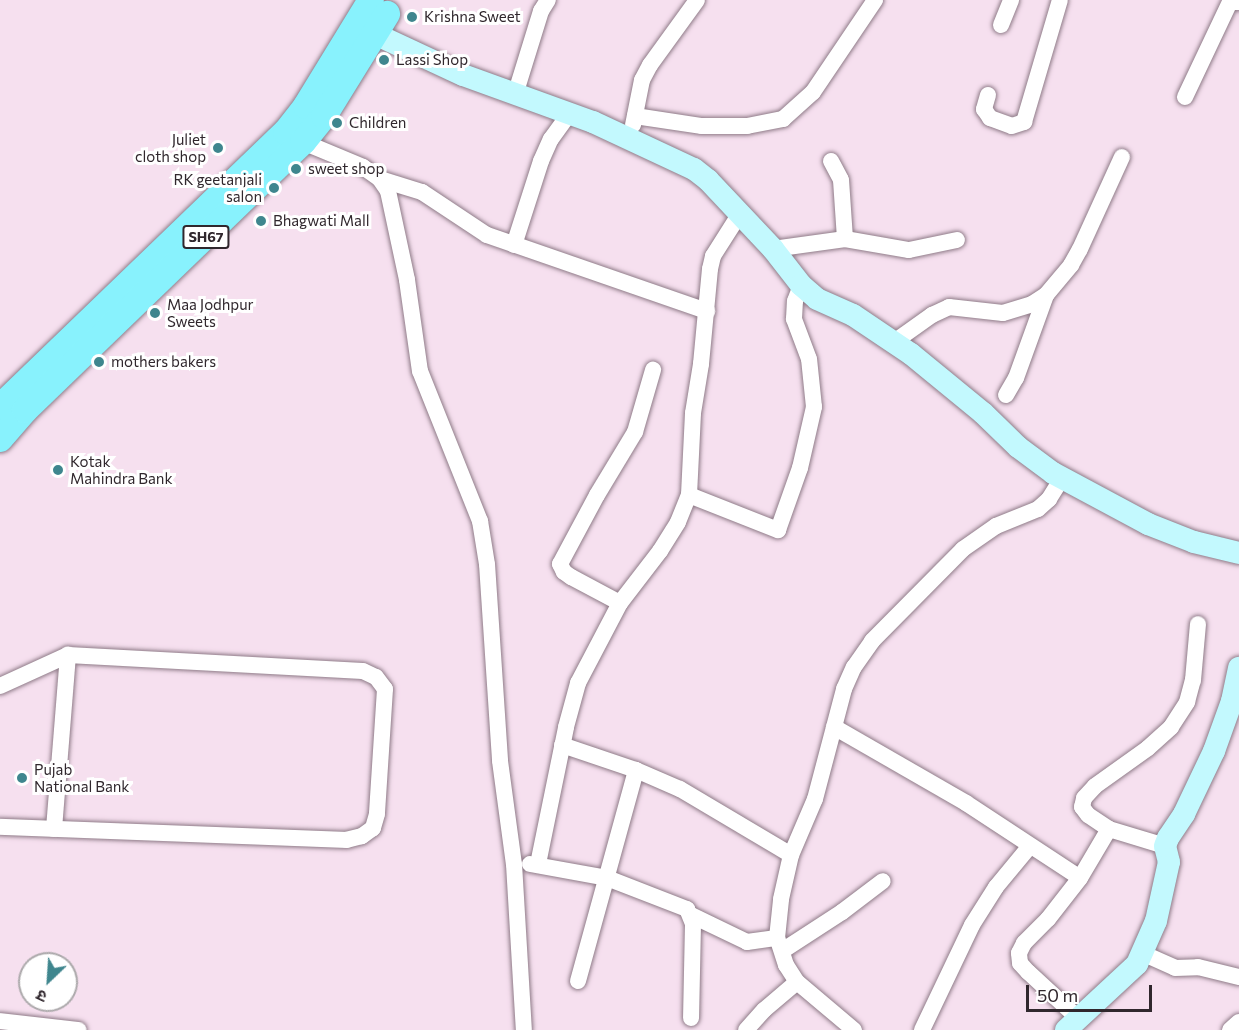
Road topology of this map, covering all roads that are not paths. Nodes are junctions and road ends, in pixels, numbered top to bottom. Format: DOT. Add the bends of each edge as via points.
graph roads {
  1 [pos="697,0"];
  2 [pos="875,0"];
  3 [pos="1011,0"];
  4 [pos="1060,0"];
  5 [pos="543,4"];
  6 [pos="1234,5"];
  7 [pos="380,10"];
  8 [pos="1001,25"];
  9 [pos="515,95"];
  10 [pos="988,96"];
  11 [pos="1185,97"];
  12 [pos="569,114"];
  13 [pos="633,128"];
  14 [pos="303,142"];
  15 [pos="1122,157"];
  16 [pos="831,161"];
  17 [pos="388,191"];
  18 [pos="739,215"];
  19 [pos="845,239"];
  20 [pos="957,240"];
  21 [pos="514,245"];
  22 [pos="773,249"];
  23 [pos="801,285"];
  24 [pos="1046,295"];
  25 [pos="124,302"];
  26 [pos="706,311"];
  27 [pos="894,342"];
  28 [pos="653,370"];
  29 [pos="1006,395"];
  30 [pos="0,406"];
  31 [pos="0,439"];
  32 [pos="1062,478"];
  33 [pos="689,495"];
  34 [pos="1239,553"];
  35 [pos="621,603"];
  36 [pos="1198,624"];
  37 [pos="69,655"];
  38 [pos="1239,668"];
  39 [pos="0,686"];
  40 [pos="834,727"];
  41 [pos="562,745"];
  42 [pos="636,770"];
  43 [pos="0,827"];
  44 [pos="54,829"];
  45 [pos="1109,829"];
  46 [pos="1030,846"];
  47 [pos="1165,846"];
  48 [pos="790,855"];
  49 [pos="514,864"];
  50 [pos="538,864"];
  51 [pos="607,878"];
  52 [pos="1080,878"];
  53 [pos="883,881"];
  54 [pos="691,915"];
  55 [pos="780,945"];
  56 [pos="1142,953"];
  57 [pos="1239,977"];
  58 [pos="578,981"];
  59 [pos="797,982"];
  60 [pos="691,1018"];
  61 [pos="0,1021"];
  62 [pos="1239,1022"];
  63 [pos="1073,1025"];
  64 [pos="78,1030"];
  65 [pos="524,1030"];
  66 [pos="746,1030"];
  67 [pos="854,1030"];
  68 [pos="922,1030"];
  69 [pos="1230,1030"];
  1 -- 13 [label="street" via="650,64 642,81"];
  2 -- 13 [label="street" via="813,92 783,119 747,126"];
  3 -- 8 [label="street"];
  4 -- 10 [label="street" via="1024,122 1012,126 990,118 984,110"];
  5 -- 9 [label="street"];
  6 -- 11 [label="street"];
  7 -- 9 [label="street" via="444,67"];
  7 -- 14 [label="main road, SH67" via="324,116"];
  7 -- 25 [label="main road, SH67" via="286,132"];
  9 -- 12 [label="street"];
  12 -- 13 [label="street"];
  12 -- 21 [label="street" via="541,161"];
  13 -- 18 [label="street" via="708,180"];
  14 -- 17 [label="street" via="363,166"];
  14 -- 25 [label="main road, SH67"];
  15 -- 24 [label="street" via="1080,249"];
  16 -- 19 [label="street" via="841,180"];
  17 -- 21 [label="street" via="383,180 422,192 487,235"];
  17 -- 49 [label="street" via="407,280 420,371 480,521 487,564 500,761"];
  18 -- 22 [label="street"];
  18 -- 26 [label="street" via="713,256"];
  19 -- 20 [label="street" via="909,250"];
  19 -- 22 [label="street"];
  21 -- 26 [label="street"];
  22 -- 23 [label="street"];
  23 -- 27 [label="street" via="818,299"];
  23 -- 33 [label="street" via="794,319 808,359 814,407 800,468 778,530"];
  24 -- 27 [label="street" via="1003,313 949,307"];
  24 -- 29 [label="street"];
  25 -- 30 [label="main road, SH67"];
  25 -- 31 [label="main road, SH67"];
  26 -- 33 [label="street" via="693,413"];
  27 -- 32 [label="street" via="983,413 1018,447"];
  28 -- 35 [label="street" via="635,432 560,564 571,577"];
  32 -- 34 [label="street" via="1148,524 1194,542"];
  32 -- 40 [label="street" via="1038,509 996,526 963,549 872,641 843,689"];
  33 -- 35 [label="street" via="660,551"];
  35 -- 41 [label="street" via="578,683"];
  36 -- 45 [label="street" via="1193,680 1187,702 1171,727 1084,798 1082,807 1088,815"];
  37 -- 39 [label="street"];
  37 -- 44 [label="street"];
  37 -- 44 [label="street" via="363,670 376,677 384,689 377,814 373,828 346,840"];
  38 -- 47 [label="street" via="1214,751"];
  40 -- 46 [label="street" via="966,803"];
  40 -- 48 [label="street" via="814,799"];
  41 -- 42 [label="street"];
  41 -- 50 [label="street"];
  42 -- 48 [label="street" via="680,789"];
  42 -- 51 [label="street"];
  43 -- 44 [label="street"];
  45 -- 47 [label="street"];
  45 -- 52 [label="street"];
  46 -- 52 [label="street"];
  46 -- 68 [label="street" via="972,925"];
  47 -- 56 [label="street" via="1169,862 1156,921"];
  48 -- 55 [label="street" via="781,900"];
  49 -- 50 [label="street"];
  49 -- 65 [label="street"];
  50 -- 51 [label="street"];
  51 -- 54 [label="street" via="676,903"];
  51 -- 58 [label="street"];
  52 -- 63 [label="street" via="1019,953 1020,963"];
  53 -- 55 [label="street" via="842,912"];
  54 -- 55 [label="street" via="747,942"];
  54 -- 60 [label="street"];
  55 -- 59 [label="street"];
  56 -- 57 [label="street" via="1174,968 1198,968"];
  56 -- 63 [label="street" via="1137,964"];
  59 -- 66 [label="street"];
  59 -- 67 [label="street"];
  61 -- 64 [label="street"];
  62 -- 69 [label="street"];
}
